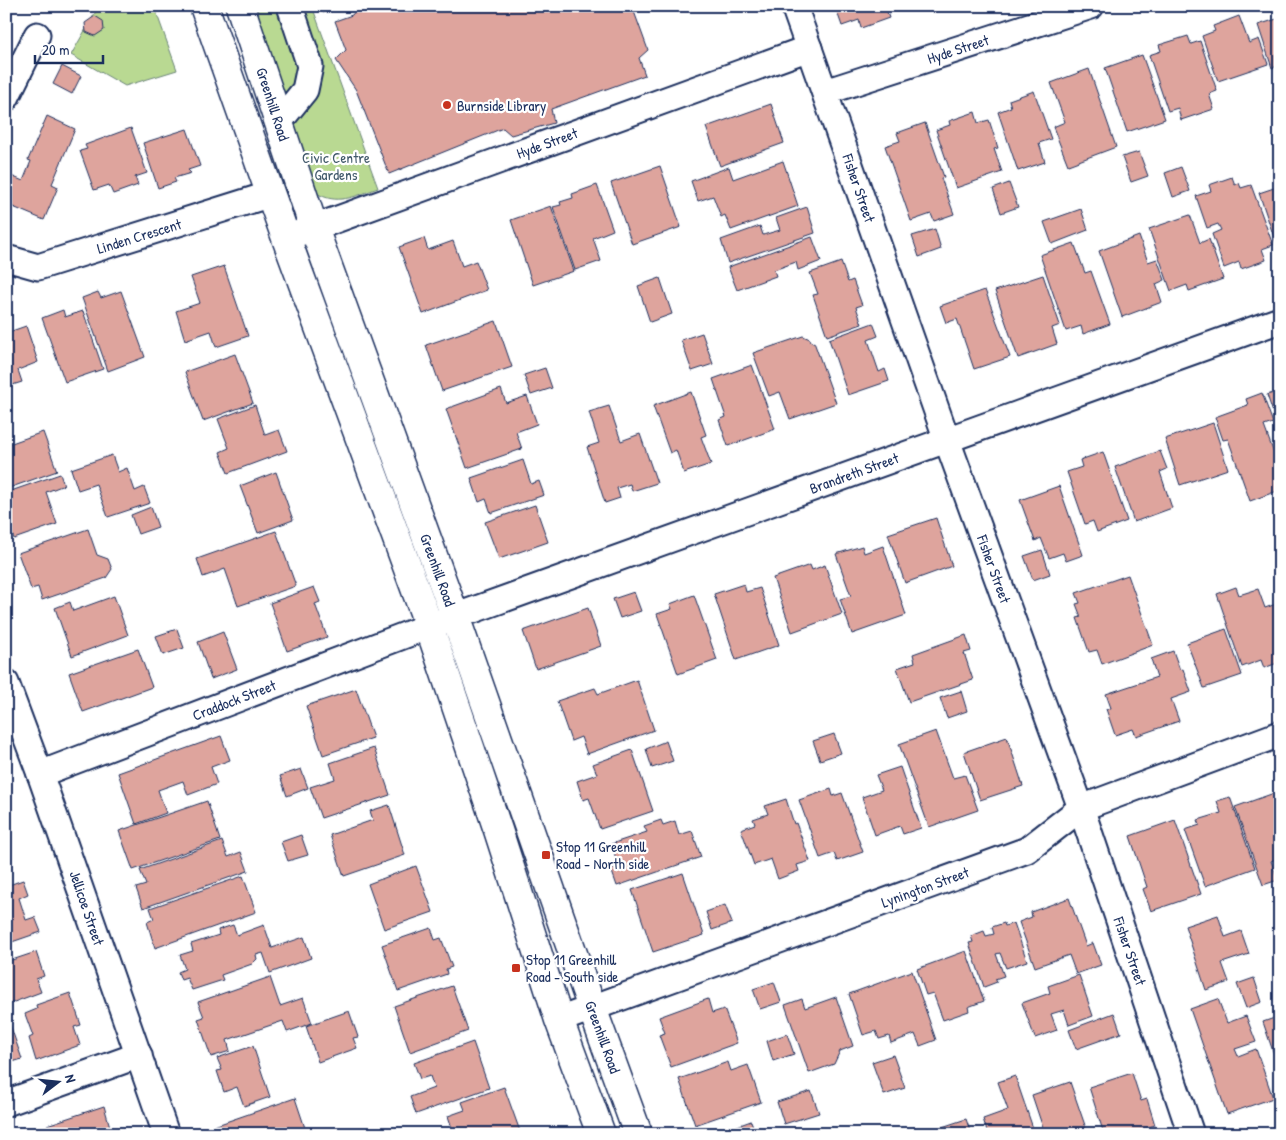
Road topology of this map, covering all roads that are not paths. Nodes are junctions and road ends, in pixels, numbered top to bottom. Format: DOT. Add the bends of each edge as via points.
graph roads {
  1 [pos="204,6"];
  2 [pos="240,6"];
  3 [pos="290,6"];
  4 [pos="794,6"];
  5 [pos="1091,6"];
  6 [pos="37,35"];
  7 [pos="809,48"];
  8 [pos="825,92"];
  9 [pos="6,98"];
  10 [pos="279,122"];
  11 [pos="271,194"];
  12 [pos="314,228"];
  13 [pos="286,238"];
  14 [pos="6,258"];
  15 [pos="1280,320"];
  16 [pos="947,440"];
  17 [pos="455,616"];
  18 [pos="429,626"];
  19 [pos="6,683"];
  20 [pos="1280,734"];
  21 [pos="40,774"];
  22 [pos="1082,808"];
  23 [pos="592,1008"];
  24 [pos="559,1020"];
  25 [pos="139,1055"];
  26 [pos="6,1103"];
  27 [pos="166,1134"];
  28 [pos="601,1134"];
  29 [pos="638,1134"];
  30 [pos="1191,1134"];
  1 -- 11 [label="main road, Greenhill Road"];
  2 -- 10 [label="main road, Greenhill Road"];
  3 -- 10 [label="street" via="310,66 305,90"];
  4 -- 7 [label="street, Fisher Street"];
  5 -- 8 [label="street, Hyde Street"];
  6 -- 9 [label="street"];
  7 -- 8 [label="street, Fisher Street"];
  7 -- 12 [label="street, Hyde Street"];
  8 -- 16 [label="street, Fisher Street"];
  10 -- 12 [label="main road, Greenhill Road"];
  11 -- 13 [label="main road, Greenhill Road"];
  11 -- 14 [label="street, Linden Crescent" via="38,267"];
  12 -- 13 [label="street, Hyde Street"];
  12 -- 17 [label="main road, Greenhill Road"];
  13 -- 18 [label="main road, Greenhill Road"];
  15 -- 16 [label="street, Brandreth Street"];
  16 -- 17 [label="street, Brandreth Street"];
  16 -- 22 [label="street, Fisher Street"];
  17 -- 18 [label="street, Brandreth Street"];
  17 -- 23 [label="main road, Greenhill Road"];
  18 -- 21 [label="street, Craddock Street"];
  18 -- 24 [label="main road, Greenhill Road"];
  19 -- 21 [label="street, Jellicoe Street"];
  20 -- 22 [label="street, Lynington Street"];
  21 -- 25 [label="street, Jellicoe Street"];
  22 -- 23 [label="street, Lynington Street" via="1027,850"];
  22 -- 30 [label="street, Fisher Street"];
  23 -- 24 [label="street, Lynington Street"];
  23 -- 29 [label="main road, Greenhill Road"];
  24 -- 28 [label="main road, Greenhill Road"];
  25 -- 26 [label="street"];
  25 -- 27 [label="street, Jellicoe Street"];
}
